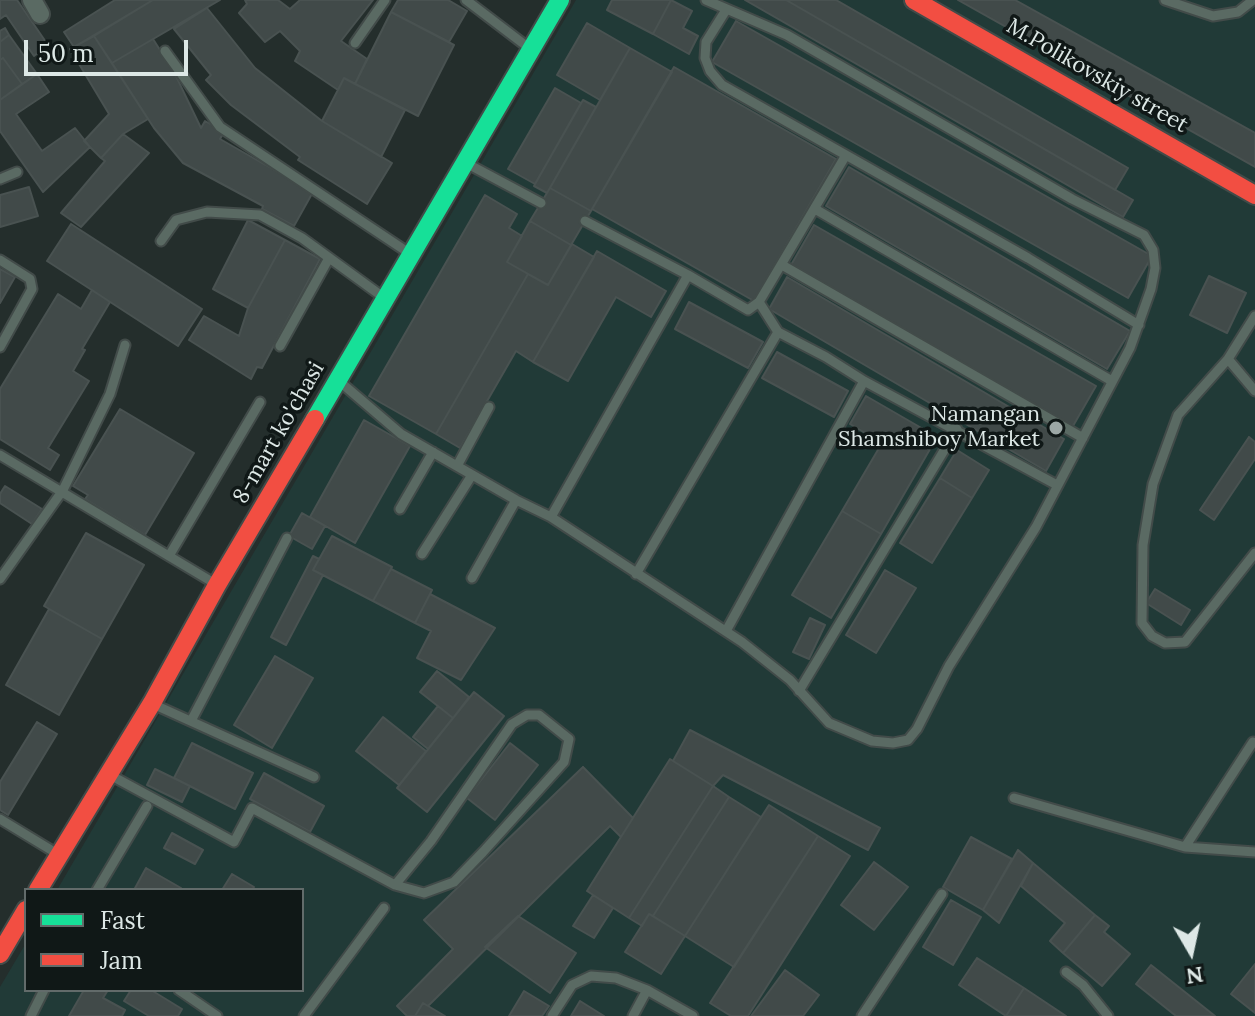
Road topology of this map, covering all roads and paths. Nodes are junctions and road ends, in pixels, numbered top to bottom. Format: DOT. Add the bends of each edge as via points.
graph roads {
  1 [pos="385,0"];
  2 [pos="466,0"];
  3 [pos="560,0"];
  4 [pos="706,0"];
  5 [pos="914,0"];
  6 [pos="1165,0"];
  7 [pos="1253,0"];
  8 [pos="1189,4"];
  9 [pos="726,10"];
  10 [pos="355,43"];
  11 [pos="532,50"];
  12 [pos="165,51"];
  13 [pos="846,155"];
  14 [pos="466,163"];
  15 [pos="17,172"];
  16 [pos="0,179"];
  17 [pos="1255,195"];
  18 [pos="541,203"];
  19 [pos="815,209"];
  20 [pos="585,221"];
  21 [pos="161,241"];
  22 [pos="411,255"];
  23 [pos="329,258"];
  24 [pos="0,260"];
  25 [pos="782,265"];
  26 [pos="688,275"];
  27 [pos="386,299"];
  28 [pos="759,302"];
  29 [pos="1255,316"];
  30 [pos="1139,325"];
  31 [pos="778,332"];
  32 [pos="125,345"];
  33 [pos="280,346"];
  34 [pos="0,347"];
  35 [pos="1228,359"];
  36 [pos="338,380"];
  37 [pos="864,381"];
  38 [pos="1112,381"];
  39 [pos="1255,391"];
  40 [pos="260,402"];
  41 [pos="489,407"];
  42 [pos="957,429"];
  43 [pos="1083,438"];
  44 [pos="433,452"];
  45 [pos="0,455"];
  46 [pos="457,466"];
  47 [pos="472,475"];
  48 [pos="1057,485"];
  49 [pos="63,490"];
  50 [pos="516,500"];
  51 [pos="400,509"];
  52 [pos="551,517"];
  53 [pos="287,538"];
  54 [pos="1255,553"];
  55 [pos="422,554"];
  56 [pos="169,556"];
  57 [pos="636,574"];
  58 [pos="472,578"];
  59 [pos="0,579"];
  60 [pos="217,585"];
  61 [pos="726,631"];
  62 [pos="799,691"];
  63 [pos="152,703"];
  64 [pos="191,721"];
  65 [pos="1253,742"];
  66 [pos="107,774"];
  67 [pos="314,777"];
  68 [pos="1014,798"];
  69 [pos="147,806"];
  70 [pos="0,819"];
  71 [pos="1185,847"];
  72 [pos="1255,852"];
  73 [pos="59,855"];
  74 [pos="395,885"];
  75 [pos="39,888"];
  76 [pos="98,888"];
  77 [pos="942,894"];
  78 [pos="384,908"];
  79 [pos="24,913"];
  80 [pos="0,954"];
  81 [pos="1066,972"];
  82 [pos="647,990"];
  83 [pos="43,992"];
  84 [pos="182,992"];
  85 [pos="31,1016"];
  86 [pos="217,1016"];
  87 [pos="304,1016"];
  88 [pos="552,1016"];
  89 [pos="633,1016"];
  90 [pos="693,1016"];
  91 [pos="862,1016"];
  92 [pos="1108,1016"];
  1 -- 10 [label="lane"];
  2 -- 11 [label="lane"];
  3 -- 11 [label="street, 8-mart ko'chasi"];
  4 -- 9 [label="lane"];
  5 -- 17 [label="street, M.Polikovskiy street"];
  6 -- 8 [label="lane"];
  7 -- 8 [label="lane" via="1238,12 1213,16"];
  9 -- 13 [label="lane" via="706,42 710,71 722,85"];
  9 -- 30 [label="lane" via="787,35 1144,235 1155,268"];
  11 -- 14 [label="street, 8-mart ko'chasi"];
  12 -- 22 [label="lane" via="220,127"];
  13 -- 19 [label="lane"];
  13 -- 30 [label="lane"];
  14 -- 18 [label="lane"];
  14 -- 22 [label="street, 8-mart ko'chasi"];
  15 -- 16 [label="lane"];
  19 -- 25 [label="lane"];
  19 -- 38 [label="lane"];
  20 -- 26 [label="lane"];
  21 -- 23 [label="lane" via="176,220 207,212 260,215"];
  22 -- 27 [label="street, 8-mart ko'chasi"];
  23 -- 27 [label="lane"];
  23 -- 33 [label="lane"];
  24 -- 34 [label="lane" via="32,283"];
  25 -- 28 [label="lane"];
  25 -- 43 [label="lane"];
  26 -- 28 [label="lane" via="748,310"];
  26 -- 52 [label="lane"];
  27 -- 36 [label="street, 8-mart ko'chasi"];
  28 -- 31 [label="lane"];
  29 -- 35 [label="lane"];
  30 -- 38 [label="lane"];
  31 -- 37 [label="lane"];
  31 -- 57 [label="lane"];
  32 -- 49 [label="lane" via="110,394"];
  35 -- 39 [label="lane"];
  35 -- 54 [label="lane" via="1178,415 1153,484 1143,545 1142,623 1165,643 1185,642"];
  36 -- 44 [label="lane" via="401,434"];
  36 -- 60 [label="street, 8-mart ko'chasi"];
  37 -- 42 [label="lane"];
  37 -- 61 [label="lane"];
  38 -- 43 [label="lane"];
  40 -- 56 [label="lane"];
  41 -- 46 [label="lane"];
  42 -- 48 [label="lane"];
  42 -- 62 [label="lane"];
  43 -- 48 [label="lane"];
  44 -- 46 [label="lane"];
  44 -- 51 [label="lane"];
  45 -- 49 [label="lane"];
  46 -- 47 [label="lane"];
  47 -- 50 [label="lane"];
  47 -- 55 [label="lane"];
  48 -- 62 [label="lane" via="908,740 872,741 829,723"];
  49 -- 56 [label="lane"];
  49 -- 59 [label="lane"];
  50 -- 52 [label="lane"];
  50 -- 58 [label="lane"];
  52 -- 57 [label="lane"];
  53 -- 64 [label="lane"];
  56 -- 60 [label="lane"];
  57 -- 61 [label="lane"];
  60 -- 63 [label="street, 8-mart ko'chasi"];
  61 -- 62 [label="lane" via="775,666"];
  63 -- 64 [label="lane"];
  63 -- 66 [label="street, 8-mart ko'chasi"];
  64 -- 67 [label="lane"];
  65 -- 71 [label="lane"];
  66 -- 73 [label="street, 8-mart ko'chasi"];
  66 -- 74 [label="lane" via="234,842 252,808"];
  68 -- 71 [label="lane"];
  69 -- 76 [label="lane"];
  70 -- 73 [label="lane"];
  71 -- 72 [label="lane"];
  73 -- 75 [label="street, 8-mart ko'chasi"];
  74 -- 74 [label="lane" via="424,893 454,882 564,762 569,739 539,715 512,724"];
  77 -- 91 [label="lane"];
  78 -- 87 [label="lane"];
  79 -- 80 [label="street"];
  81 -- 92 [label="lane"];
  82 -- 88 [label="lane" via="616,978 591,976 572,985"];
  82 -- 89 [label="lane"];
  82 -- 90 [label="lane"];
  83 -- 85 [label="lane"];
  84 -- 86 [label="lane"];
}
